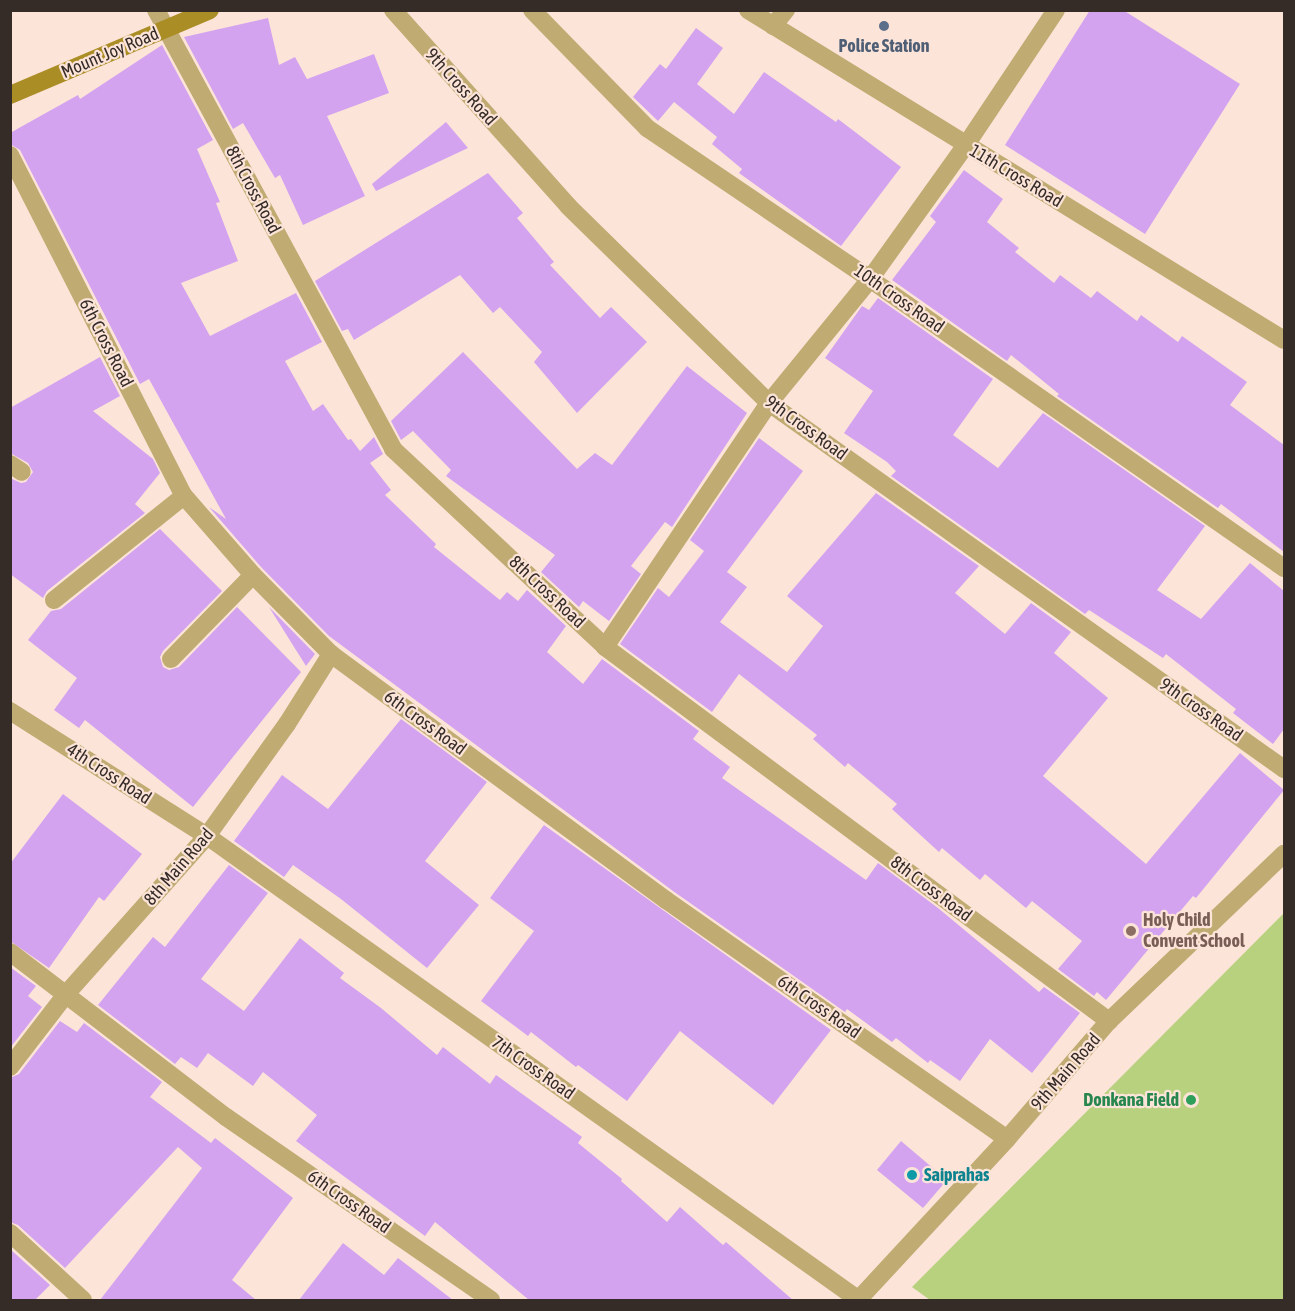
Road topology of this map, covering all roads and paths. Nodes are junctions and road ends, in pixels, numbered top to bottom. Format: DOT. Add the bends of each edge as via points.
graph roads {
  1 [pos="156,10"];
  2 [pos="210,10"];
  3 [pos="393,10"];
  4 [pos="532,10"];
  5 [pos="748,10"];
  6 [pos="786,10"];
  7 [pos="1056,10"];
  8 [pos="773,26"];
  9 [pos="166,30"];
  10 [pos="10,95"];
  11 [pos="966,145"];
  12 [pos="10,155"];
  13 [pos="870,279"];
  14 [pos="1284,340"];
  15 [pos="769,403"];
  16 [pos="184,496"];
  17 [pos="1284,568"];
  18 [pos="253,575"];
  19 [pos="54,600"];
  20 [pos="606,647"];
  21 [pos="331,654"];
  22 [pos="171,659"];
  23 [pos="10,711"];
  24 [pos="1284,769"];
  25 [pos="207,837"];
  26 [pos="1284,854"];
  27 [pos="10,952"];
  28 [pos="67,993"];
  29 [pos="1109,1021"];
  30 [pos="10,1067"];
  31 [pos="1007,1139"];
  32 [pos="10,1233"];
  33 [pos="83,1300"];
  34 [pos="491,1300"];
  35 [pos="858,1300"];
  1 -- 9 [label="street, 8th Cross Road"];
  2 -- 9 [label="main road, Mount Joy Road"];
  3 -- 15 [label="street, 9th Cross Road" via="568,206"];
  4 -- 13 [label="street, 10th Cross Road" via="647,128"];
  5 -- 8 [label="street, 11th Cross Road"];
  6 -- 8 [label="street"];
  7 -- 11 [label="street"];
  8 -- 11 [label="street, 11th Cross Road"];
  9 -- 10 [label="main road, Mount Joy Road"];
  9 -- 20 [label="street, 8th Cross Road" via="393,449"];
  11 -- 13 [label="street"];
  11 -- 14 [label="street, 11th Cross Road"];
  12 -- 16 [label="street, 6th Cross Road"];
  13 -- 15 [label="street"];
  13 -- 17 [label="street, 10th Cross Road"];
  15 -- 20 [label="street"];
  15 -- 24 [label="street, 9th Cross Road"];
  16 -- 18 [label="street, 6th Cross Road"];
  16 -- 19 [label="street"];
  18 -- 21 [label="street, 6th Cross Road"];
  18 -- 22 [label="street"];
  20 -- 29 [label="street, 8th Cross Road"];
  21 -- 25 [label="street, 8th Main Road"];
  21 -- 31 [label="street, 6th Cross Road" via="666,900"];
  23 -- 25 [label="street, 4th Cross Road"];
  25 -- 28 [label="street, 8th Main Road"];
  25 -- 35 [label="street, 7th Cross Road"];
  26 -- 29 [label="street, 9th Main Road"];
  27 -- 28 [label="street, 6th Cross Road"];
  28 -- 30 [label="street, 8th Main Road"];
  28 -- 34 [label="street, 6th Cross Road" via="226,1117"];
  29 -- 31 [label="street, 9th Main Road"];
  31 -- 35 [label="street, 9th Main Road"];
  32 -- 33 [label="street"];
}
